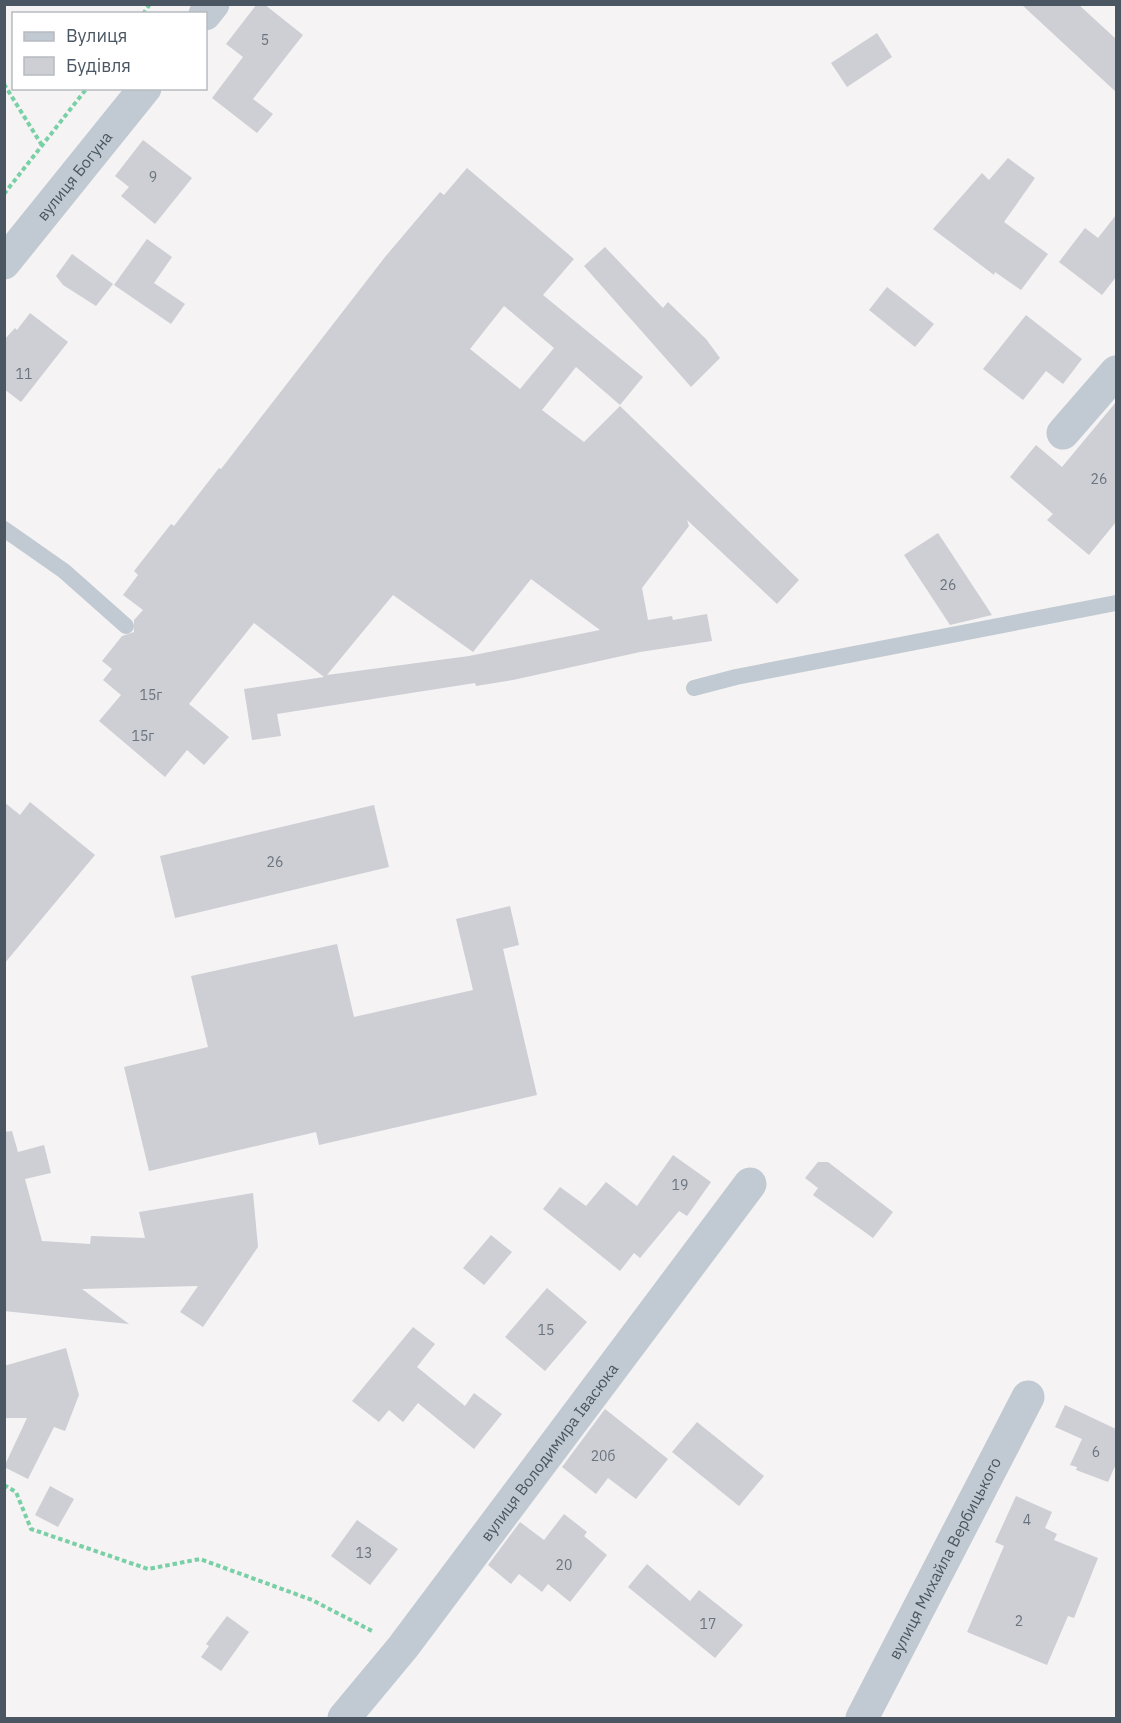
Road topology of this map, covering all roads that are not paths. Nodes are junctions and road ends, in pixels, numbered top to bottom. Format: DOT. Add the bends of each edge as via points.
graph roads {
  1 [pos="143,90"];
  2 [pos="4,263"];
  3 [pos="1116,372"];
  4 [pos="1062,433"];
  5 [pos="4,529"];
  6 [pos="1116,603"];
  7 [pos="126,626"];
  8 [pos="694,688"];
  9 [pos="750,1184"];
  10 [pos="1028,1397"];
  11 [pos="344,1719"];
  12 [pos="862,1719"];
  1 -- 2 [label="street, вулиця Богуна"];
  3 -- 4 [label="street"];
  5 -- 7 [label="lane" via="64,571"];
  6 -- 8 [label="lane"];
  9 -- 11 [label="street, вулиця Володимира Івасюка" via="403,1647"];
  10 -- 12 [label="street, вулиця Михайла Вербицького"];
}
